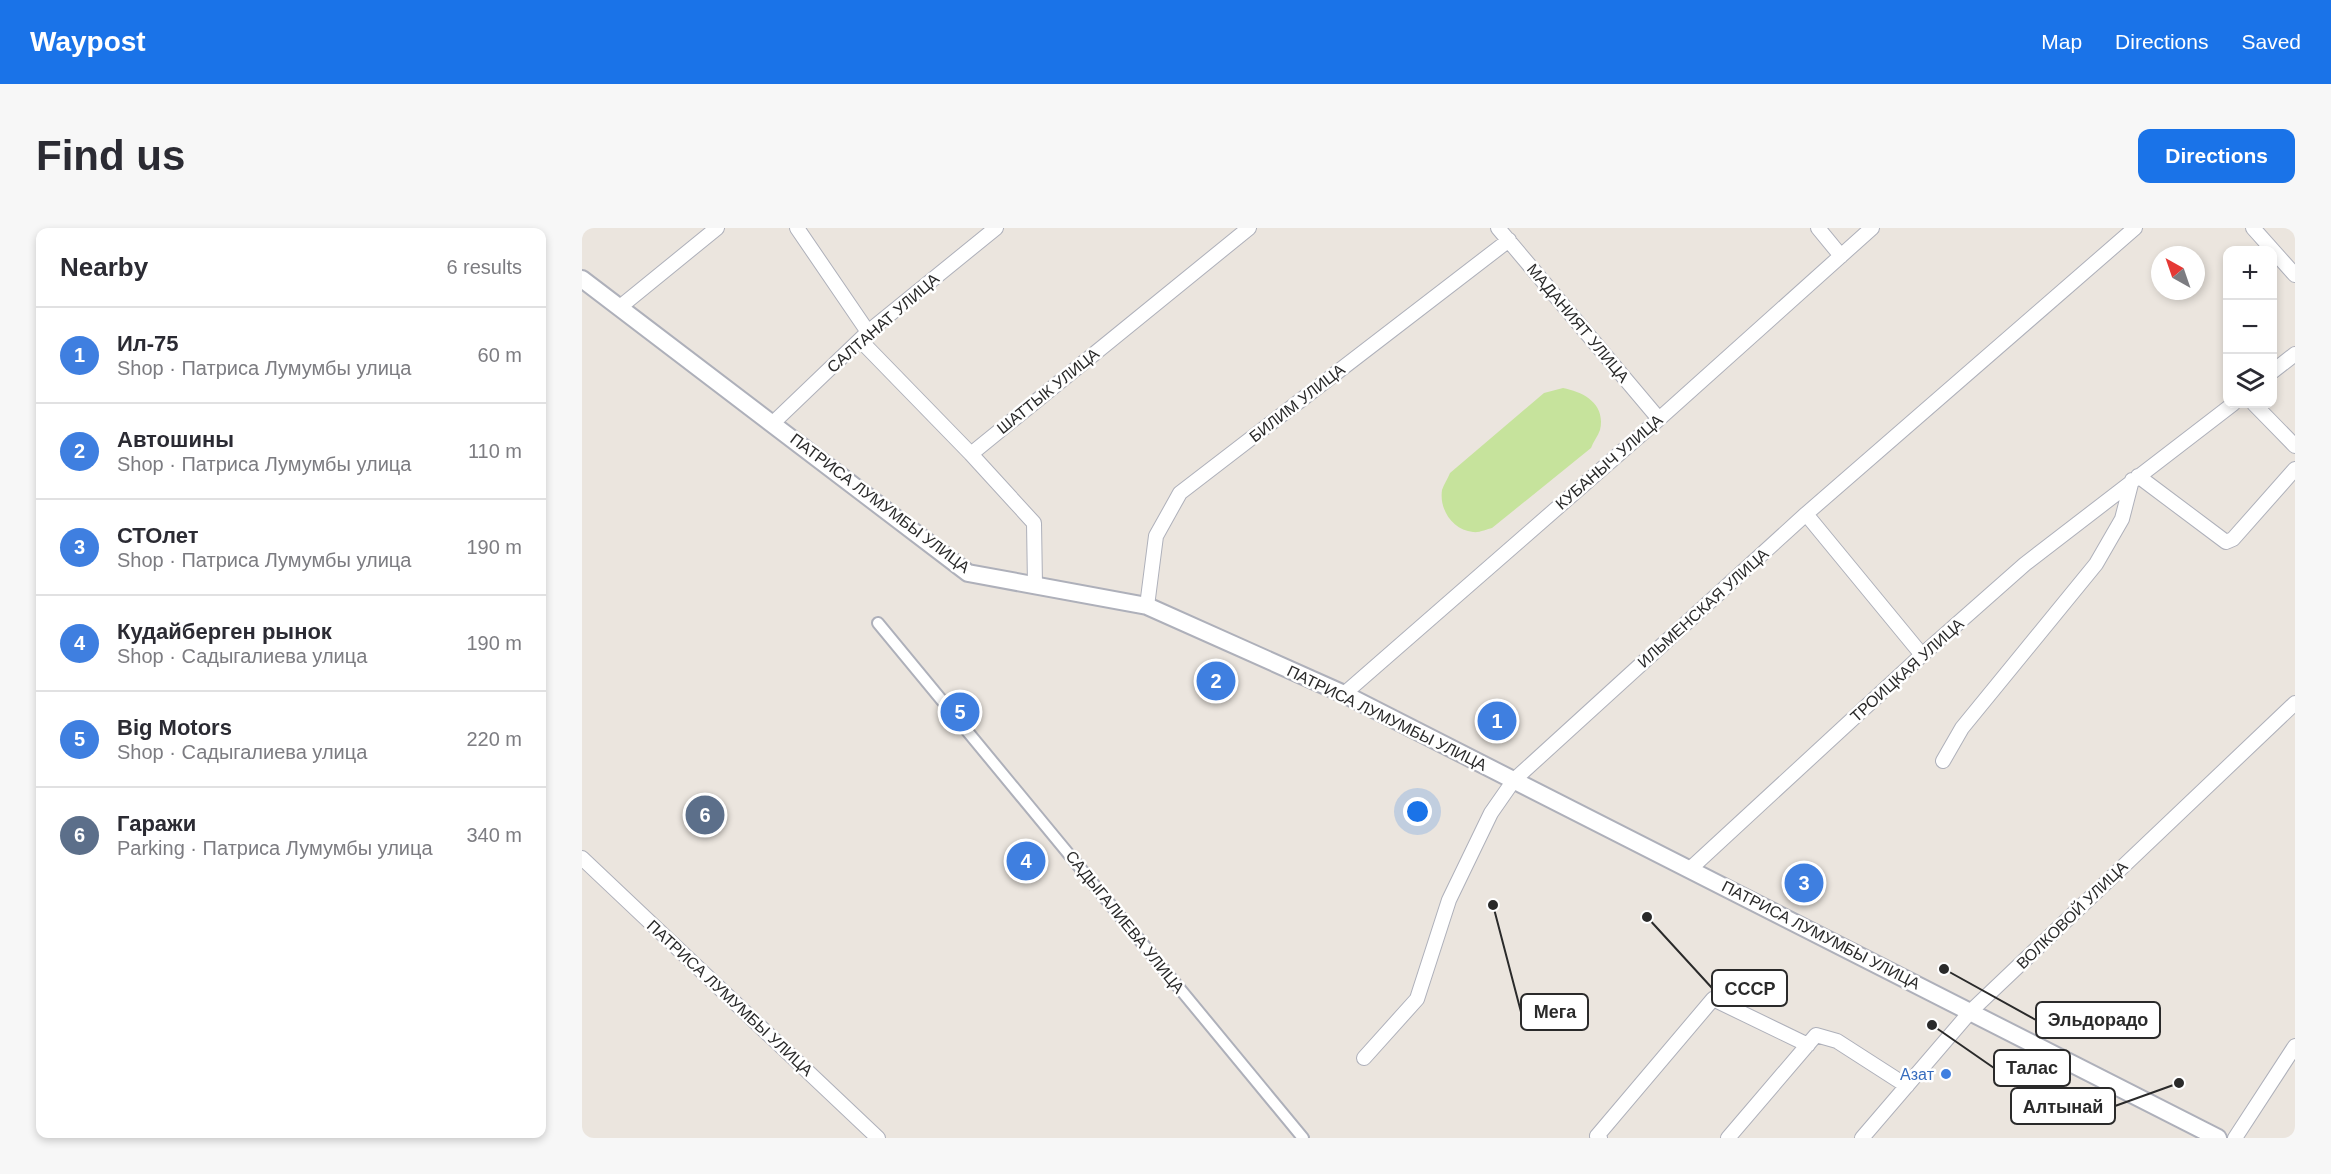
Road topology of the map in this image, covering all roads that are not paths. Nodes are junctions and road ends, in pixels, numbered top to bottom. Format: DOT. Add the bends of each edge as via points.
graph roads {
  1 [pos="717,228"];
  2 [pos="797,228"];
  3 [pos="996,228"];
  4 [pos="1249,228"];
  5 [pos="1498,228"];
  6 [pos="1818,228"];
  7 [pos="1872,228"];
  8 [pos="2135,228"];
  9 [pos="2253,228"];
  10 [pos="1509,240"];
  11 [pos="1841,256"];
  12 [pos="2295,275"];
  13 [pos="582,279"];
  14 [pos="620,307"];
  15 [pos="864,336"];
  16 [pos="2295,354"];
  17 [pos="2277,368"];
  18 [pos="2228,408"];
  19 [pos="2258,408"];
  20 [pos="1659,419"];
  21 [pos="773,423"];
  22 [pos="2295,446"];
  23 [pos="971,454"];
  24 [pos="2295,469"];
  25 [pos="2135,478"];
  26 [pos="1806,514"];
  27 [pos="1035,585"];
  28 [pos="1147,606"];
  29 [pos="878,623"];
  30 [pos="1922,655"];
  31 [pos="1344,694"];
  32 [pos="2295,703"];
  33 [pos="1943,761"];
  34 [pos="1514,780"];
  35 [pos="582,858"];
  36 [pos="1690,869"];
  37 [pos="1971,1011"];
  38 [pos="1808,1044"];
  39 [pos="2295,1046"];
  40 [pos="1364,1058"];
  41 [pos="1907,1086"];
  42 [pos="1866,1137"];
  43 [pos="878,1138"];
  44 [pos="1303,1138"];
  45 [pos="1599,1138"];
  46 [pos="1728,1138"];
  47 [pos="2218,1138"];
  48 [pos="2235,1138"];
  1 -- 14 [label="street"];
  2 -- 15 [label="street"];
  3 -- 15 [label="street, САЛТАНАТ УЛИЦА"];
  4 -- 23 [label="street, ШАТТЫК УЛИЦА"];
  5 -- 10 [label="street, МАДАНИЯТ УЛИЦА"];
  6 -- 11 [label="street"];
  7 -- 11 [label="street, КУБАНЫЧ УЛИЦА"];
  8 -- 26 [label="street, ИЛЬМЕНСКАЯ УЛИЦА"];
  9 -- 12 [label="street"];
  10 -- 20 [label="street, МАДАНИЯТ УЛИЦА"];
  10 -- 28 [label="street, БИЛИМ УЛИЦА" via="1180,493 1156,536"];
  11 -- 20 [label="street, КУБАНЫЧ УЛИЦА"];
  13 -- 14 [label="street, ПАТРИСА ЛУМУМБЫ УЛИЦА"];
  14 -- 21 [label="street, ПАТРИСА ЛУМУМБЫ УЛИЦА"];
  15 -- 21 [label="street, САЛТАНАТ УЛИЦА"];
  15 -- 23 [label="street"];
  16 -- 17 [label="street"];
  18 -- 25 [label="street, ТРОИЦКАЯ УЛИЦА"];
  19 -- 22 [label="street"];
  20 -- 31 [label="street, КУБАНЫЧ УЛИЦА"];
  21 -- 27 [label="street, ПАТРИСА ЛУМУМБЫ УЛИЦА" via="968,573"];
  23 -- 27 [label="street" via="1034,523"];
  24 -- 25 [label="street" via="2233,540 2226,542"];
  25 -- 30 [label="street, ТРОИЦКАЯ УЛИЦА" via="2025,564"];
  25 -- 33 [label="street" via="2122,519 2096,564 1962,728"];
  26 -- 30 [label="street"];
  26 -- 34 [label="street, ИЛЬМЕНСКАЯ УЛИЦА"];
  27 -- 28 [label="street, ПАТРИСА ЛУМУМБЫ УЛИЦА"];
  28 -- 31 [label="street, ПАТРИСА ЛУМУМБЫ УЛИЦА"];
  29 -- 44 [label="street, САДЫГАЛИЕВА УЛИЦА"];
  30 -- 36 [label="street, ТРОИЦКАЯ УЛИЦА"];
  31 -- 34 [label="street, ПАТРИСА ЛУМУМБЫ УЛИЦА"];
  32 -- 37 [label="street, ВОЛКОВОЙ УЛИЦА"];
  34 -- 36 [label="street, ПАТРИСА ЛУМУМБЫ УЛИЦА"];
  34 -- 40 [label="street, ИЛЬМЕНСКАЯ УЛИЦА" via="1491,813 1449,900 1417,999"];
  35 -- 43 [label="street, ПАТРИСА ЛУМУМБЫ УЛИЦА"];
  36 -- 37 [label="street, ПАТРИСА ЛУМУМБЫ УЛИЦА"];
  37 -- 41 [label="street, ВОЛКОВОЙ УЛИЦА"];
  37 -- 47 [label="street, ПАТРИСА ЛУМУМБЫ УЛИЦА"];
  38 -- 41 [label="street" via="1816,1035 1837,1041"];
  38 -- 45 [label="street" via="1713,999"];
  38 -- 46 [label="street"];
  39 -- 48 [label="street"];
  41 -- 42 [label="street, ВОЛКОВОЙ УЛИЦА"];
}
